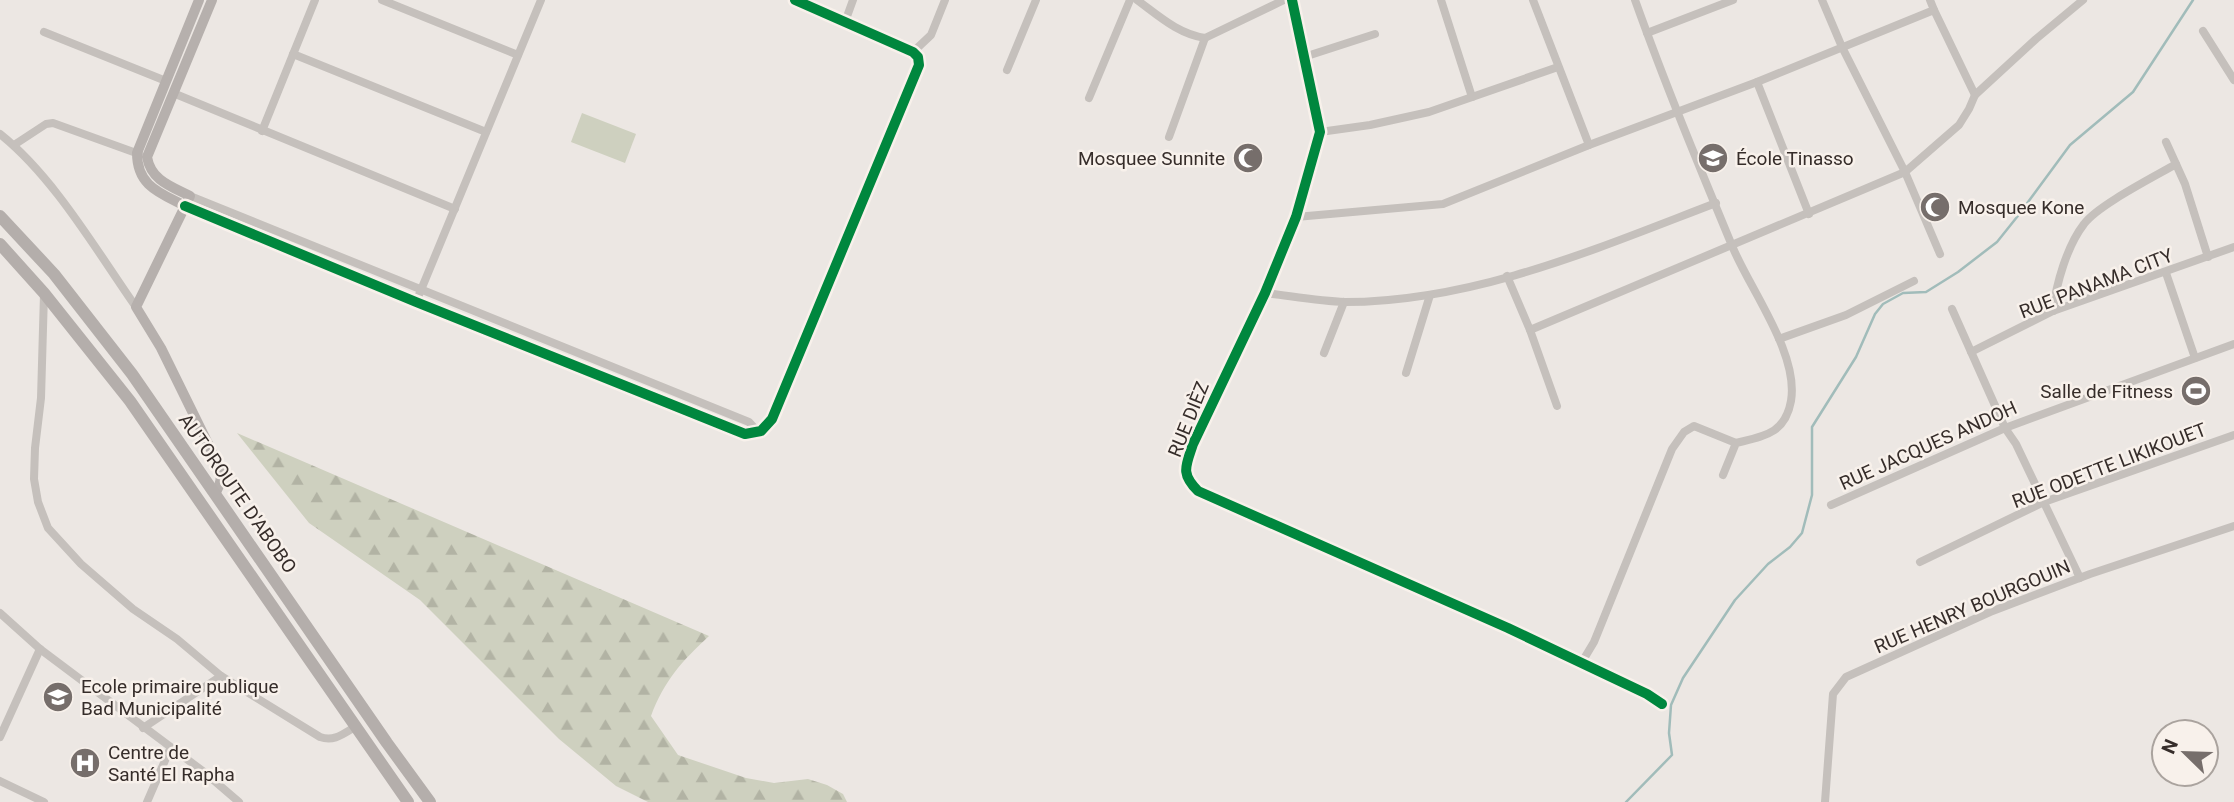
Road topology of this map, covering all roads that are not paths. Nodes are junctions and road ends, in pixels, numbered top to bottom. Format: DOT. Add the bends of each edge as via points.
graph roads {
  1 [pos="199,0"];
  2 [pos="212,0"];
  3 [pos="315,0"];
  4 [pos="382,0"];
  5 [pos="541,0"];
  6 [pos="795,0"];
  7 [pos="853,0"];
  8 [pos="946,0"];
  9 [pos="1036,0"];
  10 [pos="1130,0"];
  11 [pos="1137,0"];
  12 [pos="1284,0"];
  13 [pos="1292,0"];
  14 [pos="1441,0"];
  15 [pos="1533,0"];
  16 [pos="1634,0"];
  17 [pos="1733,0"];
  18 [pos="1822,0"];
  19 [pos="1930,0"];
  20 [pos="2083,0"];
  21 [pos="401,4"];
  22 [pos="1934,10"];
  23 [pos="845,22"];
  24 [pos="2203,31"];
  25 [pos="44,32"];
  26 [pos="1647,33"];
  27 [pos="1375,34"];
  28 [pos="1205,38"];
  29 [pos="1842,47"];
  30 [pos="913,52"];
  31 [pos="293,54"];
  32 [pos="518,55"];
  33 [pos="1304,57"];
  34 [pos="1558,67"];
  35 [pos="1007,70"];
  36 [pos="2234,80"];
  37 [pos="166,81"];
  38 [pos="1756,82"];
  39 [pos="173,93"];
  40 [pos="1975,95"];
  41 [pos="1472,97"];
  42 [pos="1089,98"];
  43 [pos="1677,113"];
  44 [pos="262,131"];
  45 [pos="486,132"];
  46 [pos="1320,132"];
  47 [pos="0,134"];
  48 [pos="1169,136"];
  49 [pos="2166,142"];
  50 [pos="15,145"];
  51 [pos="1589,145"];
  52 [pos="142,155"];
  53 [pos="2176,164"];
  54 [pos="1905,172"];
  55 [pos="188,201"];
  56 [pos="1716,203"];
  57 [pos="455,209"];
  58 [pos="1810,214"];
  59 [pos="0,216"];
  60 [pos="1296,217"];
  61 [pos="0,244"];
  62 [pos="1732,246"];
  63 [pos="2234,247"];
  64 [pos="1940,254"];
  65 [pos="2208,257"];
  66 [pos="2166,273"];
  67 [pos="1507,276"];
  68 [pos="1914,281"];
  69 [pos="422,288"];
  70 [pos="44,293"];
  71 [pos="1265,293"];
  72 [pos="1430,295"];
  73 [pos="416,302"];
  74 [pos="1344,302"];
  75 [pos="136,307"];
  76 [pos="1952,309"];
  77 [pos="2053,311"];
  78 [pos="1530,330"];
  79 [pos="1779,339"];
  80 [pos="2234,344"];
  81 [pos="1971,352"];
  82 [pos="1324,353"];
  83 [pos="2195,358"];
  84 [pos="1406,373"];
  85 [pos="1557,406"];
  86 [pos="2005,428"];
  87 [pos="758,432"];
  88 [pos="2234,435"];
  89 [pos="1736,443"];
  90 [pos="1723,475"];
  91 [pos="215,494"];
  92 [pos="2044,502"];
  93 [pos="1831,505"];
  94 [pos="2234,526"];
  95 [pos="1920,562"];
  96 [pos="2080,578"];
  97 [pos="0,612"];
  98 [pos="40,649"];
  99 [pos="1582,662"];
  100 [pos="221,676"];
  101 [pos="1662,704"];
  102 [pos="355,727"];
  103 [pos="143,728"];
  104 [pos="0,737"];
  105 [pos="170,749"];
  106 [pos="0,781"];
  107 [pos="22,791"];
  108 [pos="18,802"];
  109 [pos="44,802"];
  110 [pos="147,802"];
  111 [pos="239,802"];
  112 [pos="408,802"];
  113 [pos="430,802"];
  114 [pos="1825,802"];
  1 -- 37 [label="main road"];
  2 -- 39 [label="main road"];
  3 -- 31 [label="street"];
  4 -- 21 [label="street"];
  5 -- 32 [label="street"];
  6 -- 23 [label="street"];
  7 -- 23 [label="street"];
  8 -- 30 [label="street" via="931,35"];
  9 -- 35 [label="street"];
  10 -- 42 [label="street"];
  11 -- 28 [label="street" via="1180,31"];
  12 -- 28 [label="street"];
  13 -- 33 [label="street, RUE DIÈZ"];
  14 -- 41 [label="street"];
  15 -- 34 [label="street"];
  16 -- 26 [label="street"];
  17 -- 26 [label="street"];
  18 -- 29 [label="street"];
  19 -- 22 [label="street"];
  20 -- 40 [label="street"];
  21 -- 32 [label="street"];
  22 -- 29 [label="street"];
  22 -- 40 [label="street"];
  23 -- 30 [label="street"];
  24 -- 36 [label="street"];
  25 -- 37 [label="street"];
  26 -- 43 [label="street"];
  27 -- 33 [label="street"];
  28 -- 48 [label="street"];
  29 -- 38 [label="street"];
  29 -- 54 [label="street"];
  30 -- 87 [label="street" via="919,65 772,419"];
  31 -- 44 [label="street"];
  31 -- 45 [label="street"];
  32 -- 45 [label="street"];
  33 -- 46 [label="street, RUE DIÈZ"];
  34 -- 41 [label="street"];
  34 -- 51 [label="street"];
  37 -- 52 [label="main road"];
  38 -- 43 [label="street"];
  38 -- 58 [label="street"];
  39 -- 44 [label="street"];
  39 -- 52 [label="main road"];
  40 -- 54 [label="street" via="1959,125"];
  41 -- 46 [label="street" via="1429,112"];
  43 -- 51 [label="street"];
  43 -- 56 [label="street"];
  44 -- 57 [label="street"];
  45 -- 57 [label="street"];
  46 -- 60 [label="street, RUE DIÈZ"];
  47 -- 50 [label="street"];
  49 -- 53 [label="street"];
  50 -- 52 [label="street" via="53,123"];
  50 -- 75 [label="street" via="59,198"];
  51 -- 60 [label="street" via="1443,204"];
  52 -- 55 [label="main road" via="137,165 141,177 152,188"];
  53 -- 65 [label="street"];
  53 -- 77 [label="street" via="2085,222 2056,290"];
  54 -- 58 [label="street"];
  54 -- 64 [label="street"];
  55 -- 69 [label="street"];
  55 -- 73 [label="street"];
  55 -- 75 [label="main road"];
  56 -- 62 [label="street"];
  56 -- 67 [label="street" via="1579,255"];
  57 -- 69 [label="street"];
  58 -- 62 [label="street"];
  59 -- 91 [label="main road, AUTOROUTE D'ABOBO" via="54,274 132,373"];
  60 -- 71 [label="street, RUE DIÈZ"];
  61 -- 70 [label="main road"];
  62 -- 78 [label="street"];
  62 -- 79 [label="street"];
  63 -- 65 [label="street, RUE PANAMA CITY"];
  65 -- 66 [label="street, RUE PANAMA CITY"];
  66 -- 77 [label="street, RUE PANAMA CITY"];
  66 -- 83 [label="street"];
  67 -- 72 [label="street"];
  67 -- 78 [label="street"];
  68 -- 79 [label="street" via="1846,315"];
  69 -- 73 [label="street"];
  69 -- 87 [label="street" via="749,422"];
  70 -- 100 [label="street" via="34,478 48,528 133,609"];
  70 -- 102 [label="main road" via="130,401"];
  71 -- 74 [label="street"];
  71 -- 99 [label="street, RUE DIÈZ" via="1193,444 1185,467 1187,480 1198,491"];
  72 -- 74 [label="street"];
  72 -- 84 [label="street"];
  73 -- 87 [label="street" via="745,434"];
  74 -- 82 [label="street"];
  75 -- 91 [label="main road" via="219,466 222,475"];
  76 -- 81 [label="street"];
  77 -- 81 [label="street, RUE PANAMA CITY"];
  78 -- 85 [label="street"];
  79 -- 89 [label="street" via="1792,384 1784,420 1777,430"];
  80 -- 83 [label="street, RUE JACQUES ANDOH"];
  81 -- 86 [label="street"];
  83 -- 86 [label="street, RUE JACQUES ANDOH"];
  86 -- 92 [label="street"];
  86 -- 93 [label="street, RUE JACQUES ANDOH"];
  88 -- 92 [label="street, RUE ODETTE LIKIKOUET"];
  89 -- 90 [label="street"];
  89 -- 99 [label="street" via="1694,426 1672,449"];
  91 -- 113 [label="main road, AUTOROUTE D'ABOBO"];
  92 -- 95 [label="street, RUE ODETTE LIKIKOUET"];
  92 -- 96 [label="street"];
  94 -- 96 [label="street, RUE HENRY BOURGOUIN"];
  96 -- 114 [label="street, RUE HENRY BOURGOUIN" via="1990,612 1846,677 1833,694"];
  97 -- 98 [label="street"];
  98 -- 103 [label="street"];
  98 -- 104 [label="street"];
  99 -- 101 [label="street"];
  100 -- 102 [label="street" via="320,737 328,740"];
  100 -- 103 [label="street"];
  102 -- 112 [label="main road"];
  103 -- 105 [label="street"];
  105 -- 110 [label="street"];
  105 -- 111 [label="street"];
  106 -- 107 [label="street"];
  107 -- 108 [label="street"];
  107 -- 109 [label="street"];
}
